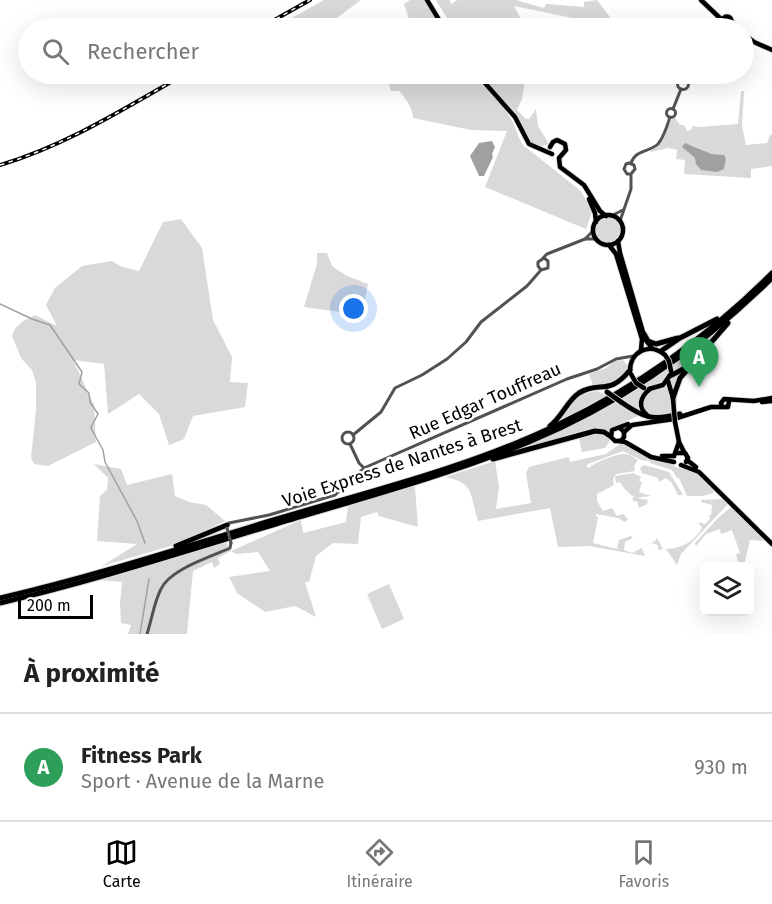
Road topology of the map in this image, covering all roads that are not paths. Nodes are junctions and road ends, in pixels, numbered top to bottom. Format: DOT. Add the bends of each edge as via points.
graph roads {
  1 [pos="427,0"];
  2 [pos="701,0"];
  3 [pos="438,18"];
  4 [pos="720,18"];
  5 [pos="754,42"];
  6 [pos="772,50"];
  7 [pos="486,84"];
  8 [pos="678,84"];
  9 [pos="688,84"];
  10 [pos="681,89"];
  11 [pos="550,147"];
  12 [pos="538,149"];
  13 [pos="553,155"];
  14 [pos="561,156"];
  15 [pos="631,163"];
  16 [pos="631,174"];
  17 [pos="623,210"];
  18 [pos="609,216"];
  19 [pos="620,221"];
  20 [pos="596,222"];
  21 [pos="593,231"];
  22 [pos="585,239"];
  23 [pos="596,239"];
  24 [pos="618,241"];
  25 [pos="609,245"];
  26 [pos="545,259"];
  27 [pos="540,268"];
  28 [pos="772,273"];
  29 [pos="772,278"];
  30 [pos="742,304"];
  31 [pos="644,334"];
  32 [pos="688,334"];
  33 [pos="652,348"];
  34 [pos="642,350"];
  35 [pos="663,353"];
  36 [pos="635,356"];
  37 [pos="621,358"];
  38 [pos="694,361"];
  39 [pos="630,370"];
  40 [pos="669,376"];
  41 [pos="657,388"];
  42 [pos="651,389"];
  43 [pos="584,391"];
  44 [pos="772,400"];
  45 [pos="722,404"];
  46 [pos="675,407"];
  47 [pos="689,412"];
  48 [pos="667,420"];
  49 [pos="623,432"];
  50 [pos="353,435"];
  51 [pos="610,436"];
  52 [pos="519,441"];
  53 [pos="620,441"];
  54 [pos="679,442"];
  55 [pos="350,444"];
  56 [pos="684,452"];
  57 [pos="675,457"];
  58 [pos="687,460"];
  59 [pos="681,465"];
  60 [pos="364,468"];
  61 [pos="457,468"];
  62 [pos="227,526"];
  63 [pos="772,542"];
  64 [pos="154,556"];
  65 [pos="0,598"];
  66 [pos="0,603"];
  67 [pos="147,634"];
  1 -- 3 [label="main road"];
  2 -- 4 [label="main road"];
  5 -- 6 [label="main road"];
  7 -- 12 [label="main road" via="515,117 526,141"];
  8 -- 10 [label="street"];
  9 -- 10 [label="street" via="685,90"];
  10 -- 15 [label="street" via="673,109 676,115 670,117 657,144 637,153"];
  11 -- 12 [label="main road"];
  11 -- 13 [label="main road"];
  11 -- 14 [label="main road" via="555,141 563,142 566,150"];
  12 -- 13 [label="main road"];
  13 -- 14 [label="main road"];
  13 -- 20 [label="main road" via="560,171 585,190"];
  14 -- 18 [label="main road" via="561,169 584,185 600,211"];
  15 -- 16 [label="street" via="635,169"];
  15 -- 16 [label="street" via="624,169"];
  16 -- 17 [label="street" via="631,189"];
  17 -- 18 [label="street"];
  17 -- 19 [label="street"];
  18 -- 19 [label="main road"];
  18 -- 20 [label="main road"];
  19 -- 24 [label="main road" via="622,235"];
  20 -- 21 [label="main road"];
  21 -- 22 [label="street"];
  21 -- 23 [label="main road"];
  22 -- 23 [label="street"];
  22 -- 26 [label="street" via="551,252"];
  23 -- 25 [label="main road"];
  24 -- 25 [label="main road"];
  24 -- 31 [label="main road"];
  25 -- 34 [label="main road" via="616,254"];
  26 -- 27 [label="street" via="538,261"];
  26 -- 27 [label="street" via="548,268"];
  27 -- 50 [label="street" via="527,286 482,322 447,359 395,388 381,412"];
  28 -- 30 [label="highway, Voie Express de Nantes à Brest"];
  29 -- 30 [label="highway, Voie Express de Nantes à Brest"];
  30 -- 32 [label="highway"];
  30 -- 38 [label="highway" via="744,308"];
  30 -- 52 [label="highway, Voie Express de Nantes à Brest" via="640,379 584,412"];
  30 -- 61 [label="highway, Voie Express de Nantes à Brest" via="680,357 609,402 536,439"];
  31 -- 32 [label="highway" via="656,344"];
  31 -- 33 [label="main road"];
  32 -- 35 [label="highway"];
  33 -- 34 [label="main road"];
  33 -- 35 [label="main road"];
  34 -- 36 [label="main road"];
  35 -- 40 [label="main road, bridge" via="669,361"];
  36 -- 37 [label="street, Rue Edgar Touffreau"];
  36 -- 39 [label="main road"];
  37 -- 39 [label="street"];
  37 -- 60 [label="street, Rue Edgar Touffreau"];
  38 -- 40 [label="highway"];
  38 -- 46 [label="highway" via="678,381"];
  39 -- 42 [label="main road, bridge" via="635,382"];
  39 -- 43 [label="highway" via="610,387"];
  40 -- 41 [label="main road"];
  40 -- 46 [label="main road"];
  41 -- 42 [label="main road"];
  41 -- 46 [label="main road" via="668,393"];
  42 -- 46 [label="main road" via="641,401 646,414 656,417"];
  43 -- 46 [label="highway, bridge" via="607,392 645,417 662,418"];
  43 -- 52 [label="highway" via="575,396 554,423"];
  44 -- 45 [label="main road" via="729,403 724,399"];
  45 -- 47 [label="main road"];
  45 -- 48 [label="main road"];
  46 -- 47 [label="main road"];
  46 -- 54 [label="main road, bridge"];
  47 -- 48 [label="main road"];
  48 -- 49 [label="main road" via="630,426"];
  49 -- 51 [label="main road" via="612,429"];
  49 -- 53 [label="main road"];
  49 -- 57 [label="main road" via="632,444 654,455"];
  50 -- 55 [label="street"];
  50 -- 55 [label="street" via="348,432 342,437 344,444"];
  51 -- 53 [label="main road"];
  51 -- 61 [label="highway" via="596,431"];
  52 -- 64 [label="highway, Voie Express de Nantes à Brest" via="418,476"];
  53 -- 57 [label="main road" via="651,457"];
  54 -- 56 [label="main road"];
  54 -- 57 [label="main road"];
  55 -- 60 [label="street"];
  56 -- 57 [label="main road"];
  56 -- 58 [label="main road"];
  57 -- 59 [label="main road"];
  58 -- 59 [label="main road"];
  58 -- 63 [label="main road"];
  59 -- 63 [label="main road" via="699,472"];
  60 -- 62 [label="street, Rue Edgar Touffreau" via="335,495"];
  61 -- 66 [label="highway, Voie Express de Nantes à Brest"];
  62 -- 64 [label="highway"];
  62 -- 67 [label="street, bridge" via="230,548 184,569 161,588"];
  64 -- 65 [label="highway, Voie Express de Nantes à Brest"];
}
